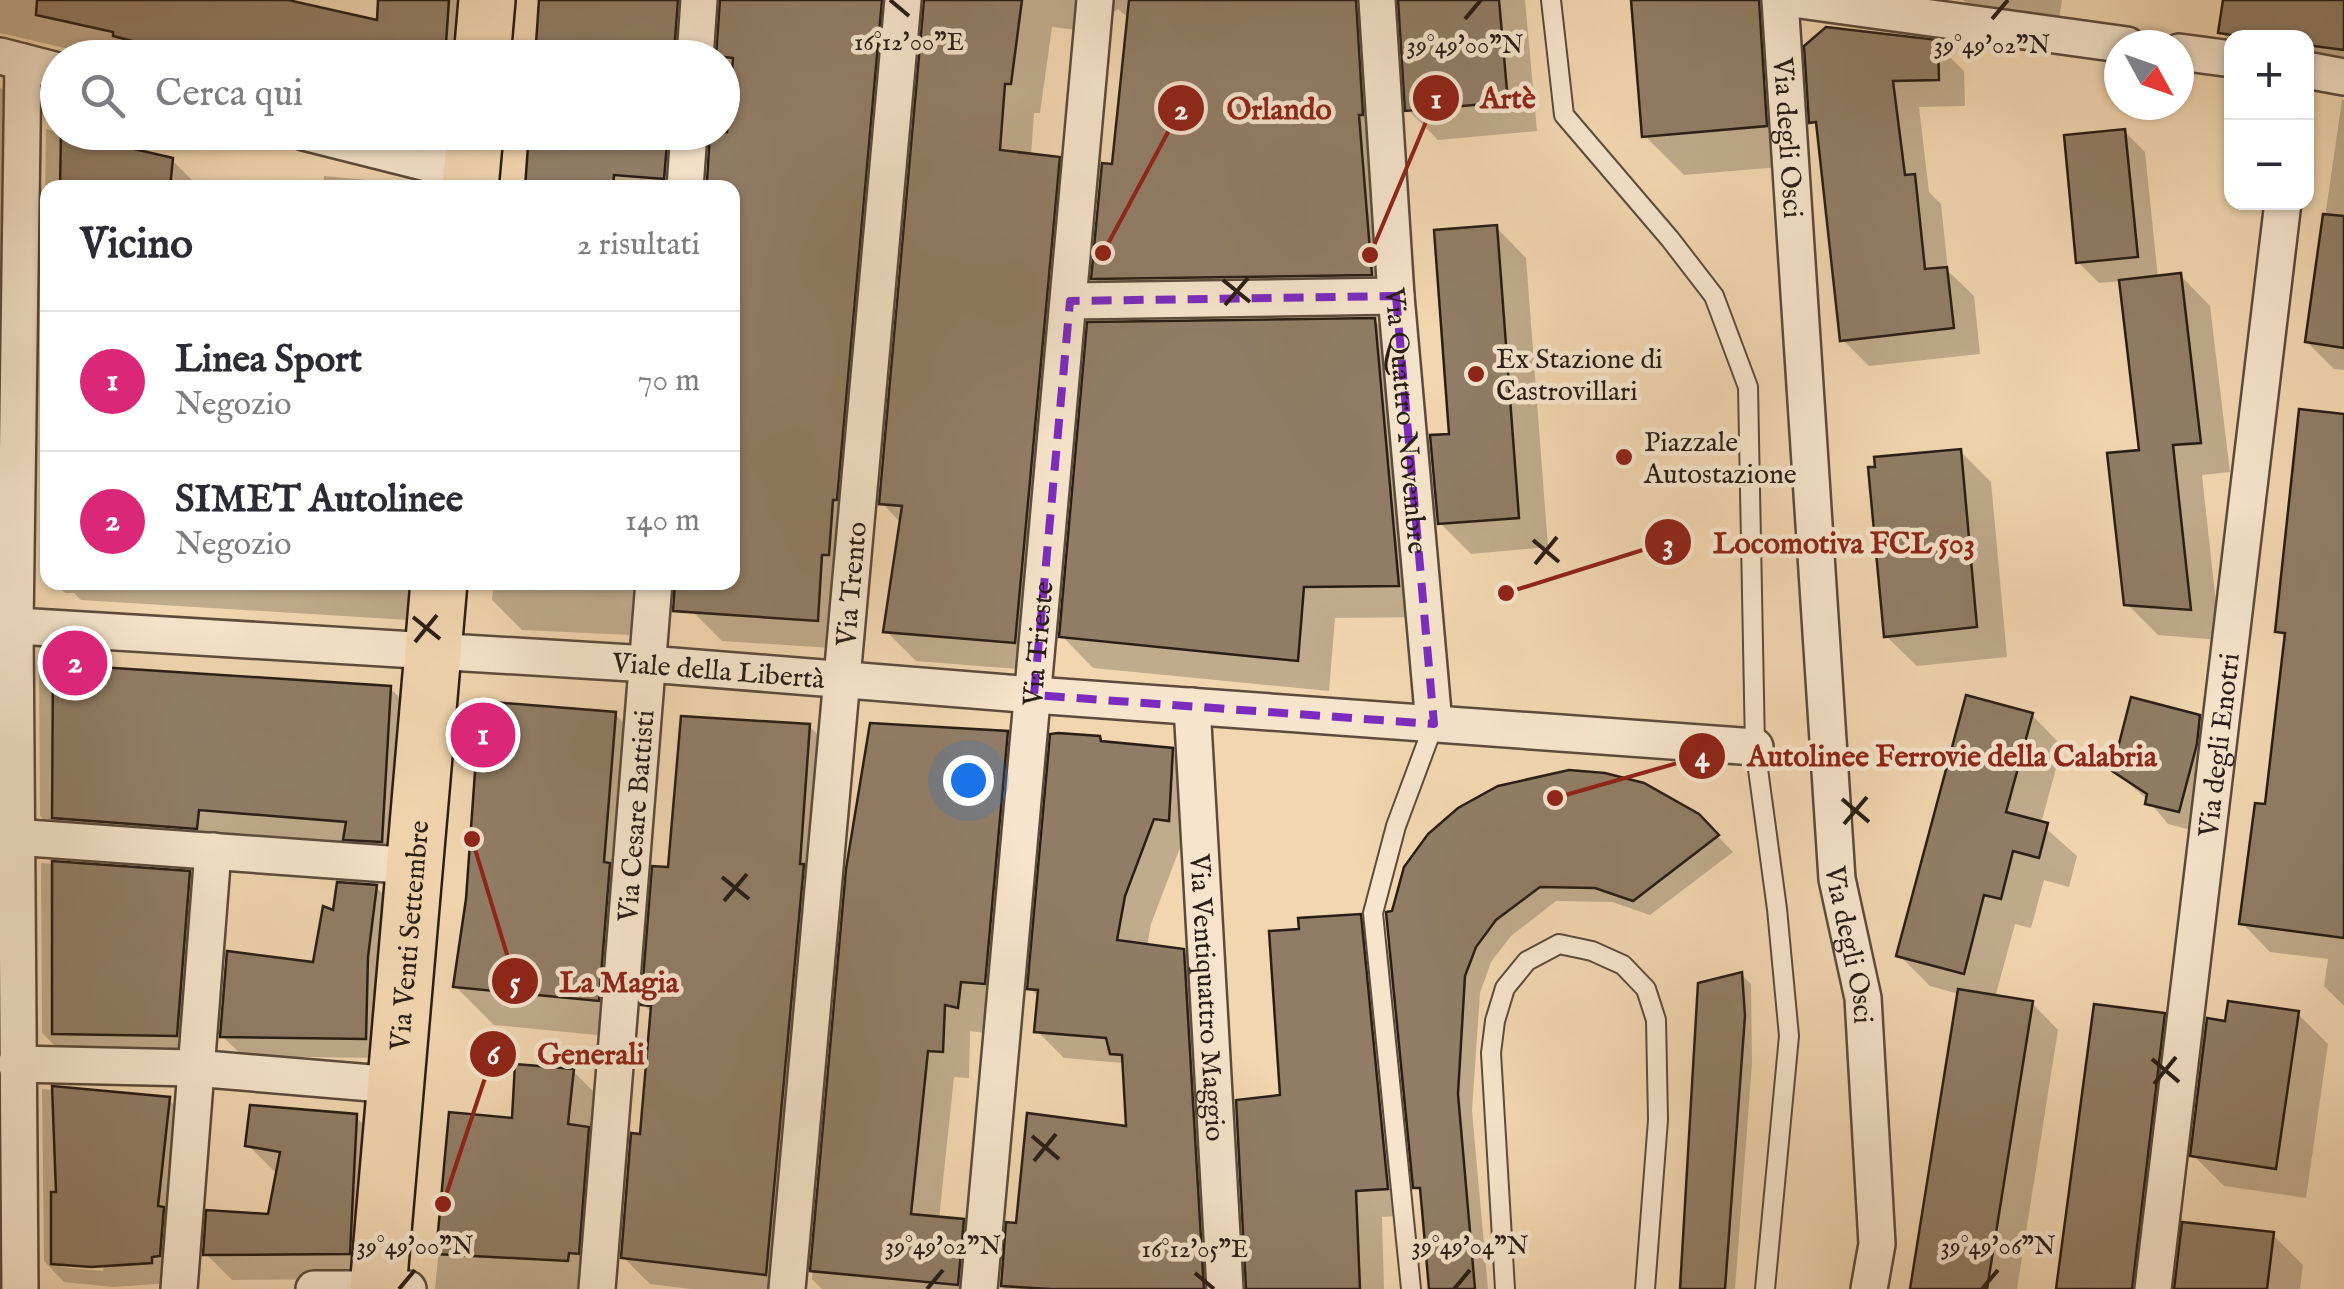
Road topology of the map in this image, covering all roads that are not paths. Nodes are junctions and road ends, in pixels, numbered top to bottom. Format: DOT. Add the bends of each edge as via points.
graph roads {
  1 [pos="488,0"];
  2 [pos="700,0"];
  3 [pos="903,0"];
  4 [pos="1095,0"];
  5 [pos="1377,0"];
  6 [pos="1551,0"];
  7 [pos="1780,0"];
  8 [pos="1800,0"];
  9 [pos="484,40"];
  10 [pos="697,40"];
  11 [pos="2104,42"];
  12 [pos="2194,54"];
  13 [pos="12,59"];
  14 [pos="2224,59"];
  15 [pos="40,66"];
  16 [pos="2314,71"];
  17 [pos="2344,76"];
  18 [pos="396,150"];
  19 [pos="688,150"];
  20 [pos="472,165"];
  21 [pos="686,180"];
  22 [pos="2283,210"];
  23 [pos="1396,296"];
  24 [pos="1070,301"];
  25 [pos="22,411"];
  26 [pos="438,590"];
  27 [pos="653,590"];
  28 [pos="8,625"];
  29 [pos="434,651"];
  30 [pos="648,664"];
  31 [pos="842,680"];
  32 [pos="1034,696"];
  33 [pos="1192,706"];
  34 [pos="1434,724"];
  35 [pos="1755,747"];
  36 [pos="7,836"];
  37 [pos="214,851"];
  38 [pos="415,866"];
  39 [pos="16,1064"];
  40 [pos="194,1068"];
  41 [pos="395,1085"];
  42 [pos="388,1288"];
  43 [pos="20,1289"];
  44 [pos="179,1289"];
  45 [pos="314,1289"];
  46 [pos="597,1289"];
  47 [pos="787,1289"];
  48 [pos="979,1289"];
  49 [pos="1225,1289"];
  50 [pos="1411,1289"];
  51 [pos="1504,1289"];
  52 [pos="1645,1289"];
  53 [pos="1765,1289"];
  54 [pos="1869,1289"];
  55 [pos="2154,1289"];
  1 -- 9 [label="main road"];
  2 -- 10 [label="street"];
  3 -- 31 [label="street, Via Trento"];
  4 -- 24 [label="street, Via Trieste"];
  5 -- 23 [label="street, Via Quattro Novembre"];
  6 -- 35 [label="lane" via="1564,115 1714,296 1748,387"];
  7 -- 54 [label="street, Via degli Osci" via="1837,879 1863,998 1876,1244"];
  8 -- 11 [label="street"];
  12 -- 14 [label="street"];
  13 -- 15 [label="street"];
  13 -- 25 [label="street"];
  16 -- 17 [label="street"];
  18 -- 20 [label="street"];
  19 -- 21 [label="street"];
  22 -- 55 [label="street, Via degli Enotri"];
  23 -- 24 [label="street"];
  23 -- 34 [label="street, Via Quattro Novembre"];
  24 -- 32 [label="street, Via Trieste"];
  25 -- 28 [label="street"];
  26 -- 29 [label="main road, Via Venti Settembre"];
  27 -- 30 [label="street, Via Cesare Battisti"];
  28 -- 29 [label="street, Viale della Libertà"];
  28 -- 36 [label="street"];
  29 -- 30 [label="street, Viale della Libertà"];
  29 -- 38 [label="main road, Via Venti Settembre"];
  30 -- 31 [label="street, Viale della Libertà"];
  30 -- 46 [label="street, Via Cesare Battisti"];
  31 -- 32 [label="street, Viale della Libertà"];
  31 -- 47 [label="street, Via Trento"];
  32 -- 33 [label="street, Viale della Libertà"];
  32 -- 48 [label="street, Via Trieste"];
  33 -- 34 [label="street, Viale della Libertà"];
  33 -- 49 [label="street, Via Ventiquattro Maggio"];
  34 -- 35 [label="street, Viale della Libertà"];
  34 -- 50 [label="lane" via="1373,913"];
  35 -- 53 [label="lane" via="1788,1036"];
  36 -- 37 [label="street"];
  36 -- 39 [label="street"];
  37 -- 38 [label="street"];
  37 -- 40 [label="street"];
  38 -- 41 [label="main road, Via Venti Settembre"];
  39 -- 40 [label="street"];
  39 -- 43 [label="street"];
  40 -- 41 [label="street"];
  40 -- 44 [label="street"];
  41 -- 42 [label="main road, Via Venti Settembre"];
  42 -- 45 [label="street"];
  51 -- 52 [label="lane" via="1491,1053 1495,1021 1505,988 1527,961 1560,944 1623,965 1646,989 1656,1020 1658,1120"];
}
